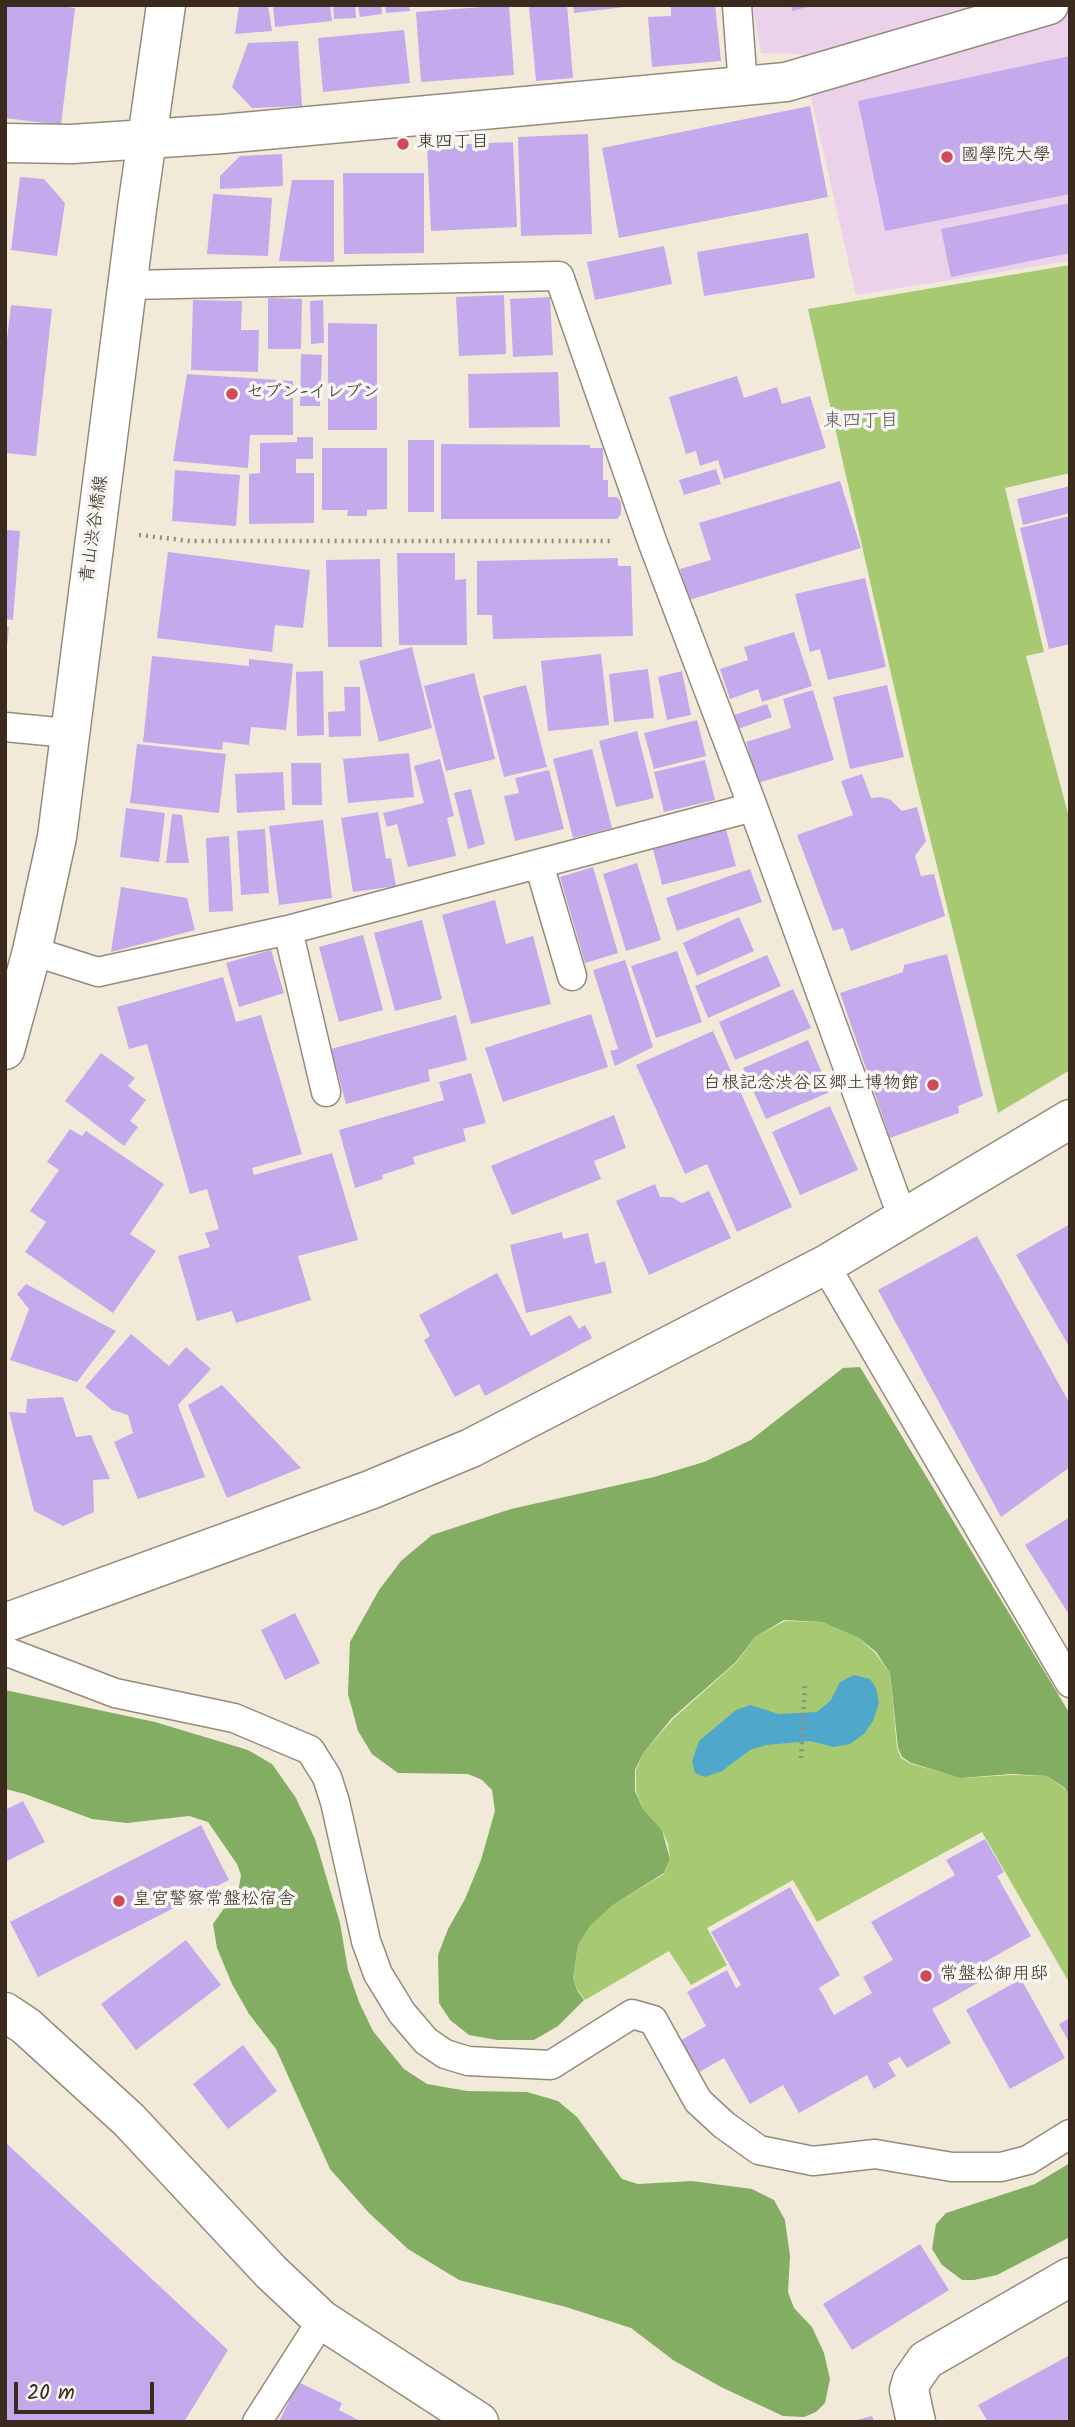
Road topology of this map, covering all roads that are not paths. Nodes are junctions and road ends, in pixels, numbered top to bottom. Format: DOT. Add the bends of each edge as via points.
graph roads {
  1 [pos="166,5"];
  2 [pos="737,5"];
  3 [pos="1049,5"];
  4 [pos="743,88"];
  5 [pos="147,139"];
  6 [pos="5,143"];
  7 [pos="128,285"];
  8 [pos="5,727"];
  9 [pos="68,733"];
  10 [pos="752,807"];
  11 [pos="539,864"];
  12 [pos="288,930"];
  13 [pos="32,951"];
  14 [pos="572,976"];
  15 [pos="5,1049"];
  16 [pos="326,1092"];
  17 [pos="1070,1119"];
  18 [pos="902,1219"];
  19 [pos="825,1265"];
  20 [pos="7,1626"];
  21 [pos="1070,1683"];
  22 [pos="5,2012"];
  23 [pos="1070,2134"];
  24 [pos="1070,2277"];
  25 [pos="322,2320"];
  26 [pos="257,2422"];
  27 [pos="479,2422"];
  28 [pos="916,2422"];
  1 -- 5 [label="street, 青山渋谷橋線"];
  2 -- 4 [label="lane"];
  3 -- 4 [label="street" via="786,82"];
  4 -- 5 [label="street"];
  5 -- 6 [label="street"];
  5 -- 7 [label="street, 青山渋谷橋線"];
  7 -- 9 [label="street, 青山渋谷橋線"];
  7 -- 10 [label="lane" via="559,276"];
  8 -- 9 [label="lane"];
  9 -- 13 [label="street, 青山渋谷橋線" via="57,837"];
  10 -- 11 [label="lane"];
  10 -- 18 [label="lane"];
  11 -- 12 [label="lane"];
  11 -- 14 [label="lane"];
  12 -- 13 [label="lane" via="98,972"];
  12 -- 16 [label="lane"];
  13 -- 15 [label="street, 青山渋谷橋線"];
  17 -- 18 [label="street"];
  18 -- 19 [label="street"];
  19 -- 20 [label="street" via="471,1448"];
  19 -- 21 [label="lane"];
  20 -- 23 [label="lane" via="115,1693 234,1718 310,1750 327,1777 335,1802 366,1941 378,1974 402,2013 445,2054 468,2061 551,2065 632,2014 653,2020 698,2101 759,2150 813,2161 875,2154 951,2167 1000,2167 1028,2160"];
  22 -- 25 [label="street" via="129,2120"];
  24 -- 28 [label="street" via="926,2360 909,2390"];
  25 -- 26 [label="lane"];
  25 -- 27 [label="street"];
}
